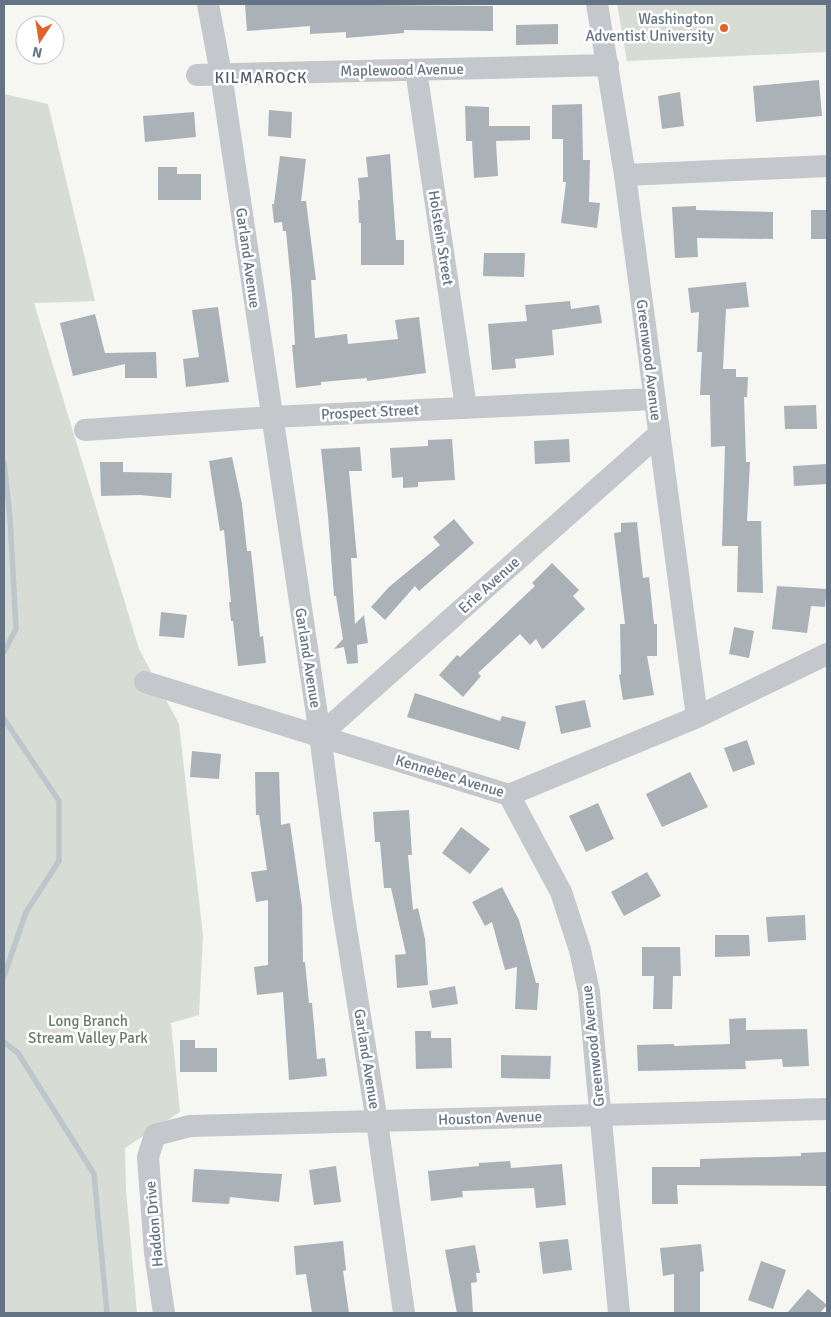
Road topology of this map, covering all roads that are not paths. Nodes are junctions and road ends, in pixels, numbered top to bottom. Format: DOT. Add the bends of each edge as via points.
graph roads {
  1 [pos="208,4"];
  2 [pos="597,4"];
  3 [pos="608,65"];
  4 [pos="416,70"];
  5 [pos="221,74"];
  6 [pos="197,75"];
  7 [pos="827,166"];
  8 [pos="625,175"];
  9 [pos="654,399"];
  10 [pos="466,406"];
  11 [pos="272,417"];
  12 [pos="85,430"];
  13 [pos="658,435"];
  14 [pos="827,654"];
  15 [pos="145,682"];
  16 [pos="697,717"];
  17 [pos="320,735"];
  18 [pos="509,795"];
  19 [pos="827,1109"];
  20 [pos="600,1115"];
  21 [pos="377,1122"];
  22 [pos="155,1134"];
  23 [pos="164,1313"];
  24 [pos="404,1313"];
  25 [pos="619,1313"];
  1 -- 5 [label="street, Garland Avenue"];
  2 -- 3 [label="street, Greenwood Avenue"];
  3 -- 4 [label="street, Maplewood Avenue"];
  3 -- 8 [label="street, Greenwood Avenue"];
  4 -- 5 [label="street, Maplewood Avenue"];
  4 -- 10 [label="street, Holstein Street"];
  5 -- 6 [label="street, Maplewood Avenue"];
  5 -- 11 [label="street, Garland Avenue"];
  7 -- 8 [label="street"];
  8 -- 9 [label="street, Greenwood Avenue"];
  9 -- 10 [label="street, Prospect Street"];
  9 -- 13 [label="street, Greenwood Avenue"];
  10 -- 11 [label="street, Prospect Street"];
  11 -- 12 [label="street, Prospect Street"];
  11 -- 17 [label="street, Garland Avenue"];
  13 -- 16 [label="street, Greenwood Avenue"];
  13 -- 17 [label="street, Erie Avenue"];
  14 -- 16 [label="street, Kennebec Avenue"];
  15 -- 17 [label="street, Kennebec Avenue"];
  16 -- 18 [label="street, Kennebec Avenue"];
  17 -- 18 [label="street, Kennebec Avenue"];
  17 -- 21 [label="street, Garland Avenue" via="342,904"];
  18 -- 20 [label="street, Greenwood Avenue" via="561,892 580,950 589,992"];
  19 -- 20 [label="street, Houston Avenue"];
  20 -- 21 [label="street, Houston Avenue"];
  20 -- 25 [label="street, Greenwood Avenue"];
  21 -- 22 [label="street, Houston Avenue" via="190,1126"];
  21 -- 24 [label="street, Garland Avenue"];
  22 -- 23 [label="street, Haddon Drive" via="148,1157 155,1253"];
}
